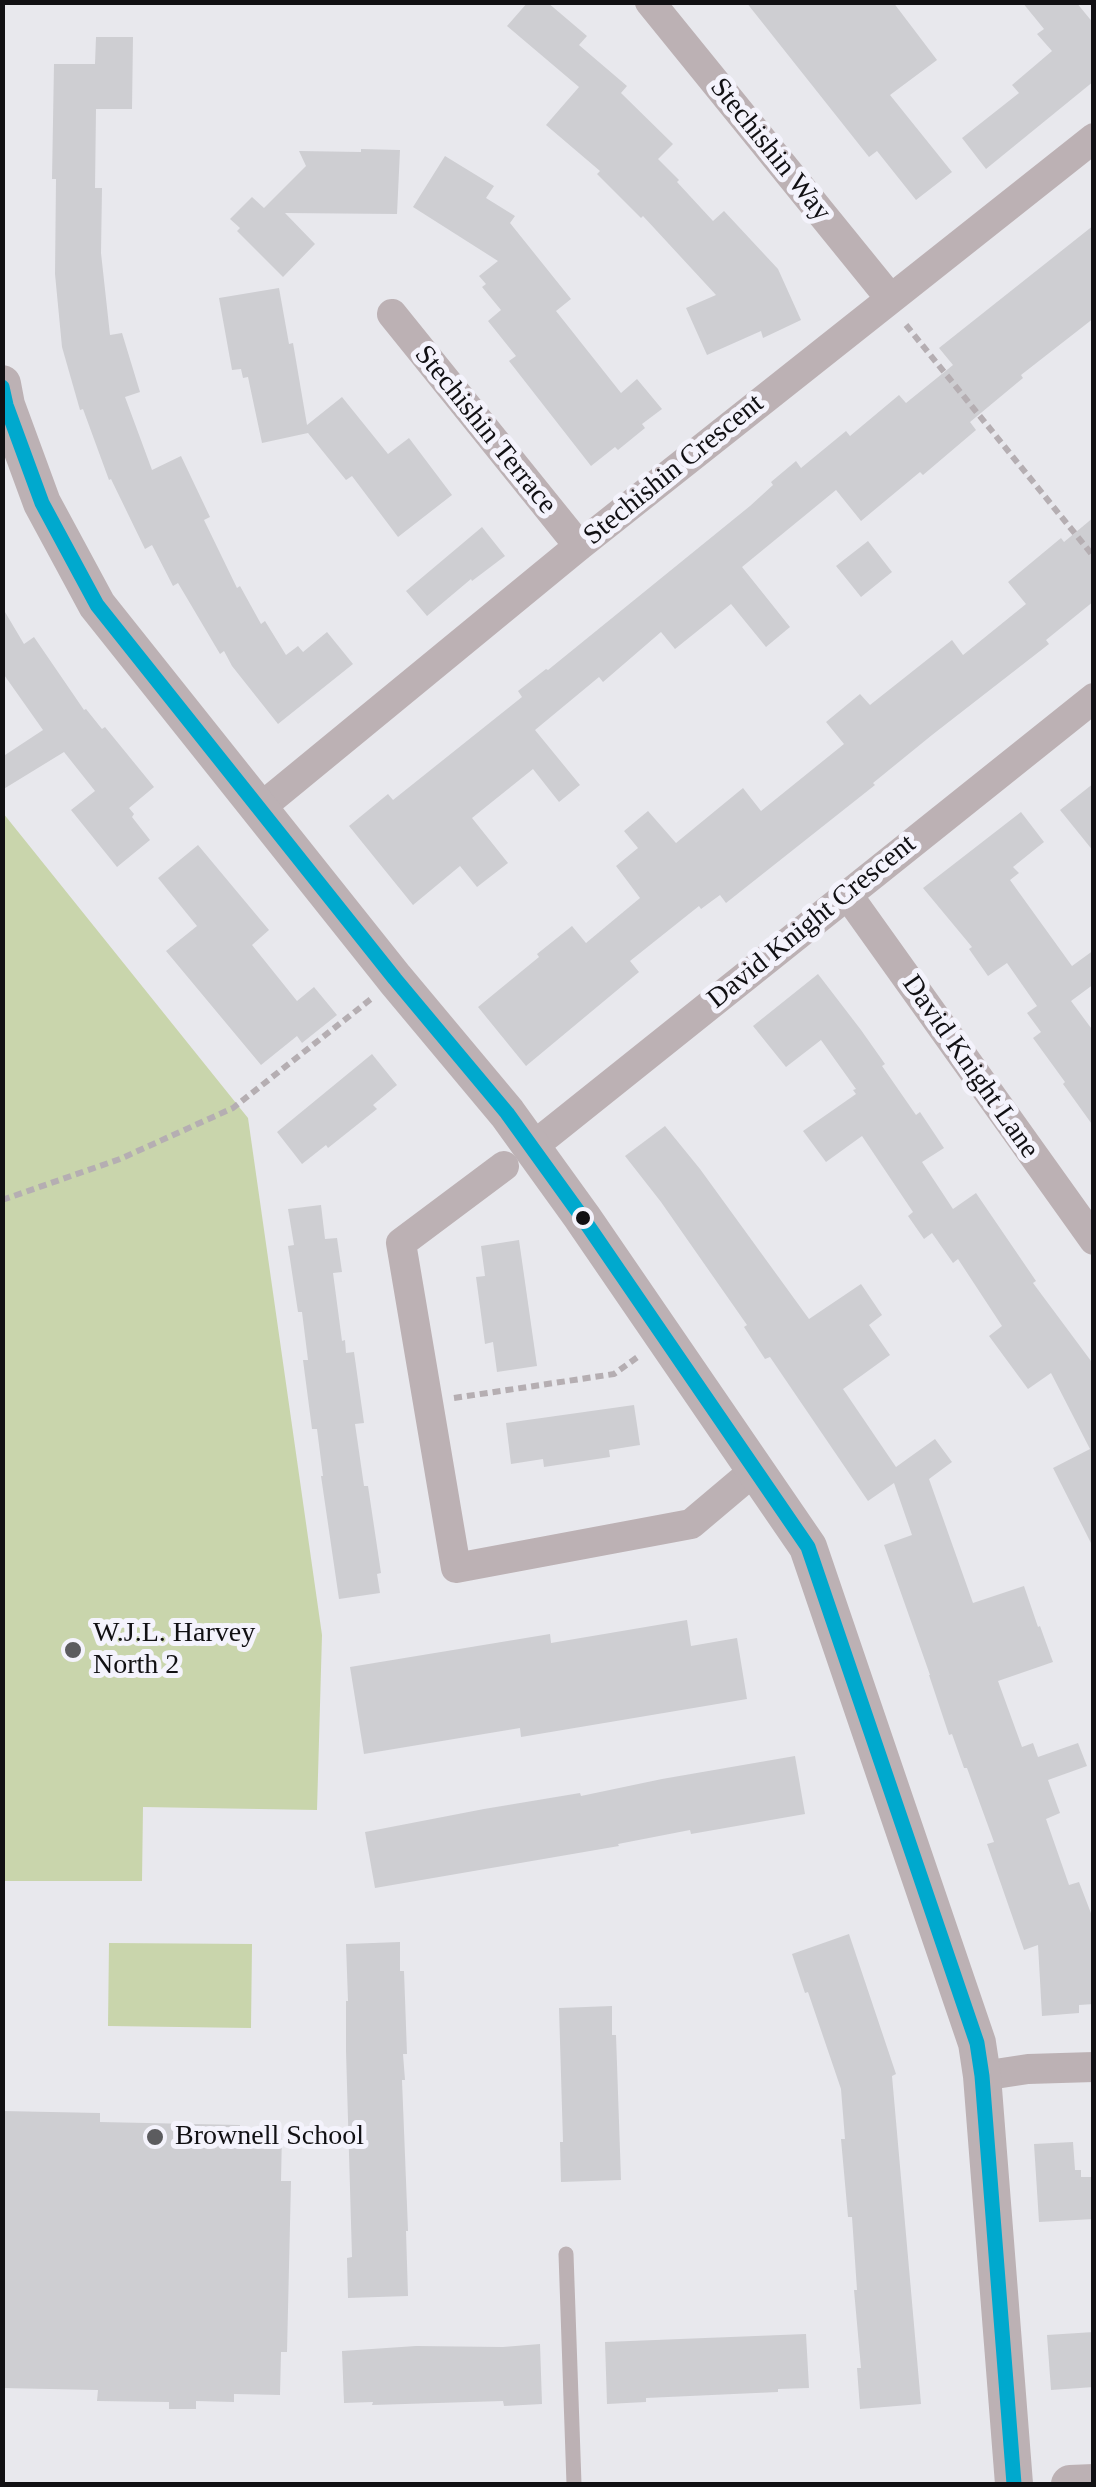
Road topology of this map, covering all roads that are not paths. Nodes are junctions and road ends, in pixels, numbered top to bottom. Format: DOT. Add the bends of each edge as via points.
graph roads {
  1 [pos="650,2"];
  2 [pos="1094,138"];
  3 [pos="890,298"];
  4 [pos="392,314"];
  5 [pos="2,384"];
  6 [pos="579,546"];
  7 [pos="1094,698"];
  8 [pos="260,808"];
  9 [pos="847,894"];
  10 [pos="518,1157"];
  11 [pos="1094,1240"];
  12 [pos="756,1470"];
  13 [pos="1094,2067"];
  14 [pos="982,2076"];
  15 [pos="566,2254"];
  16 [pos="1094,2483"];
  17 [pos="574,2484"];
  18 [pos="1014,2484"];
  19 [pos="1070,2484"];
  1 -- 3 [label="street, Stechishin Way"];
  2 -- 3 [label="street, Stechishin Crescent"];
  3 -- 6 [label="street, Stechishin Crescent"];
  4 -- 6 [label="street, Stechishin Terrace"];
  5 -- 8 [label="street" via="42,503 97,605"];
  6 -- 8 [label="street, Stechishin Crescent"];
  7 -- 9 [label="street, David Knight Crescent"];
  8 -- 10 [label="street" via="507,1113"];
  9 -- 10 [label="street, David Knight Crescent"];
  9 -- 11 [label="street, David Knight Lane"];
  10 -- 12 [label="street" via="666,1340"];
  10 -- 12 [label="street, David Knight Crescent" via="401,1243 456,1568 691,1524"];
  12 -- 14 [label="street" via="808,1547 977,2042"];
  13 -- 14 [label="street"];
  14 -- 18 [label="street"];
  15 -- 17 [label="lane"];
  16 -- 19 [label="street"];
}
